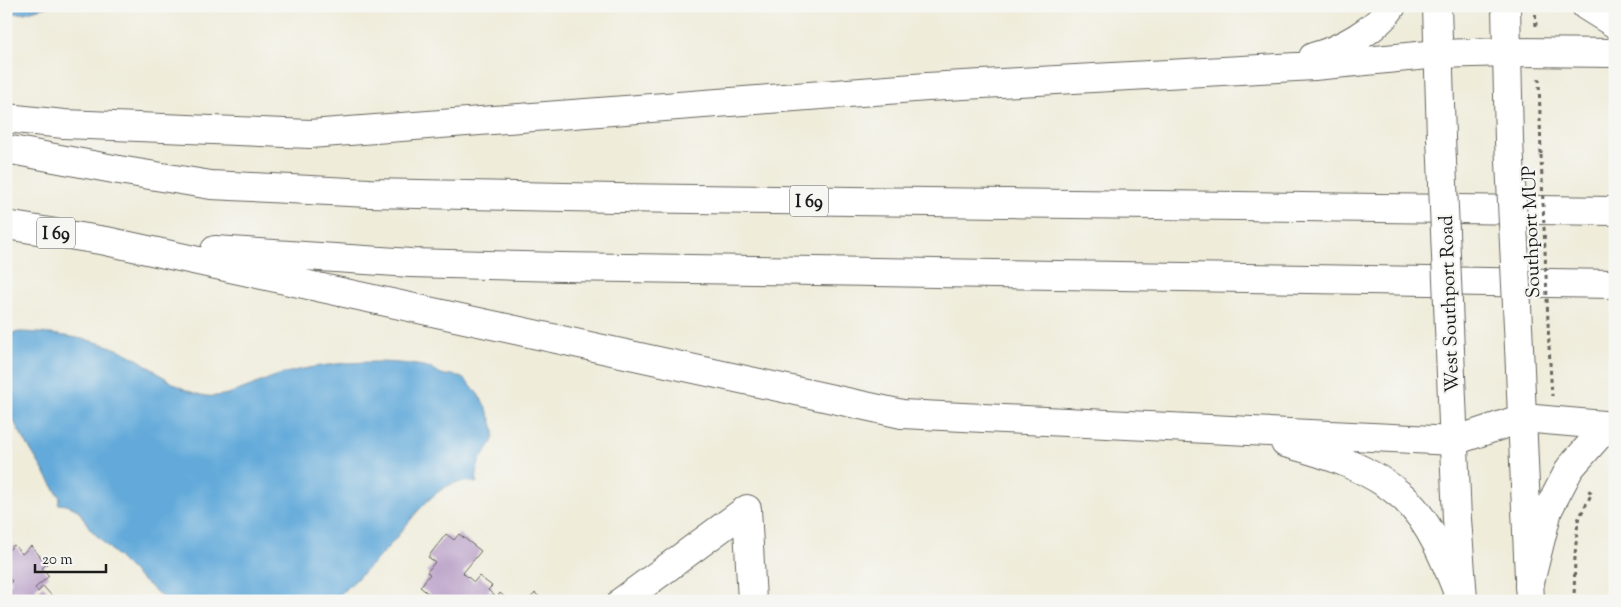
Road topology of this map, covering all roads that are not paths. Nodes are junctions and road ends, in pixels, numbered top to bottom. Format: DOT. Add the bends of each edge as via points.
graph roads {
  1 [pos="1392,6"];
  2 [pos="1437,6"];
  3 [pos="1506,6"];
  4 [pos="1586,6"];
  5 [pos="1615,24"];
  6 [pos="1508,52"];
  7 [pos="1615,53"];
  8 [pos="1438,54"];
  9 [pos="1273,67"];
  10 [pos="6,118"];
  11 [pos="6,149"];
  12 [pos="1615,211"];
  13 [pos="6,225"];
  14 [pos="106,241"];
  15 [pos="1615,284"];
  16 [pos="1523,418"];
  17 [pos="1611,426"];
  18 [pos="1238,430"];
  19 [pos="1454,441"];
  20 [pos="1529,593"];
  21 [pos="622,601"];
  22 [pos="752,601"];
  23 [pos="1462,601"];
  1 -- 9 [label="main road" via="1368,30 1342,46"];
  2 -- 8 [label="main road, West Southport Road"];
  3 -- 6 [label="main road"];
  4 -- 5 [label="main road"];
  6 -- 7 [label="main road"];
  6 -- 8 [label="main road"];
  6 -- 16 [label="main road, bridge" via="1509,141"];
  8 -- 9 [label="main road"];
  8 -- 19 [label="main road, West Southport Road, bridge"];
  9 -- 10 [label="main road" via="927,86 310,134 64,124"];
  11 -- 12 [label="main road, I 69" via="210,185 369,193"];
  13 -- 14 [label="main road, I 69"];
  14 -- 15 [label="main road, I 69" via="489,266"];
  14 -- 18 [label="main road" via="902,414"];
  16 -- 17 [label="main road"];
  16 -- 19 [label="main road"];
  16 -- 20 [label="main road"];
  17 -- 20 [label="main road" via="1570,468 1548,510"];
  18 -- 19 [label="main road"];
  18 -- 23 [label="main road" via="1337,459 1364,471 1404,498 1435,541"];
  19 -- 23 [label="main road, West Southport Road"];
  21 -- 22 [label="main road" via="746,509"];
}
